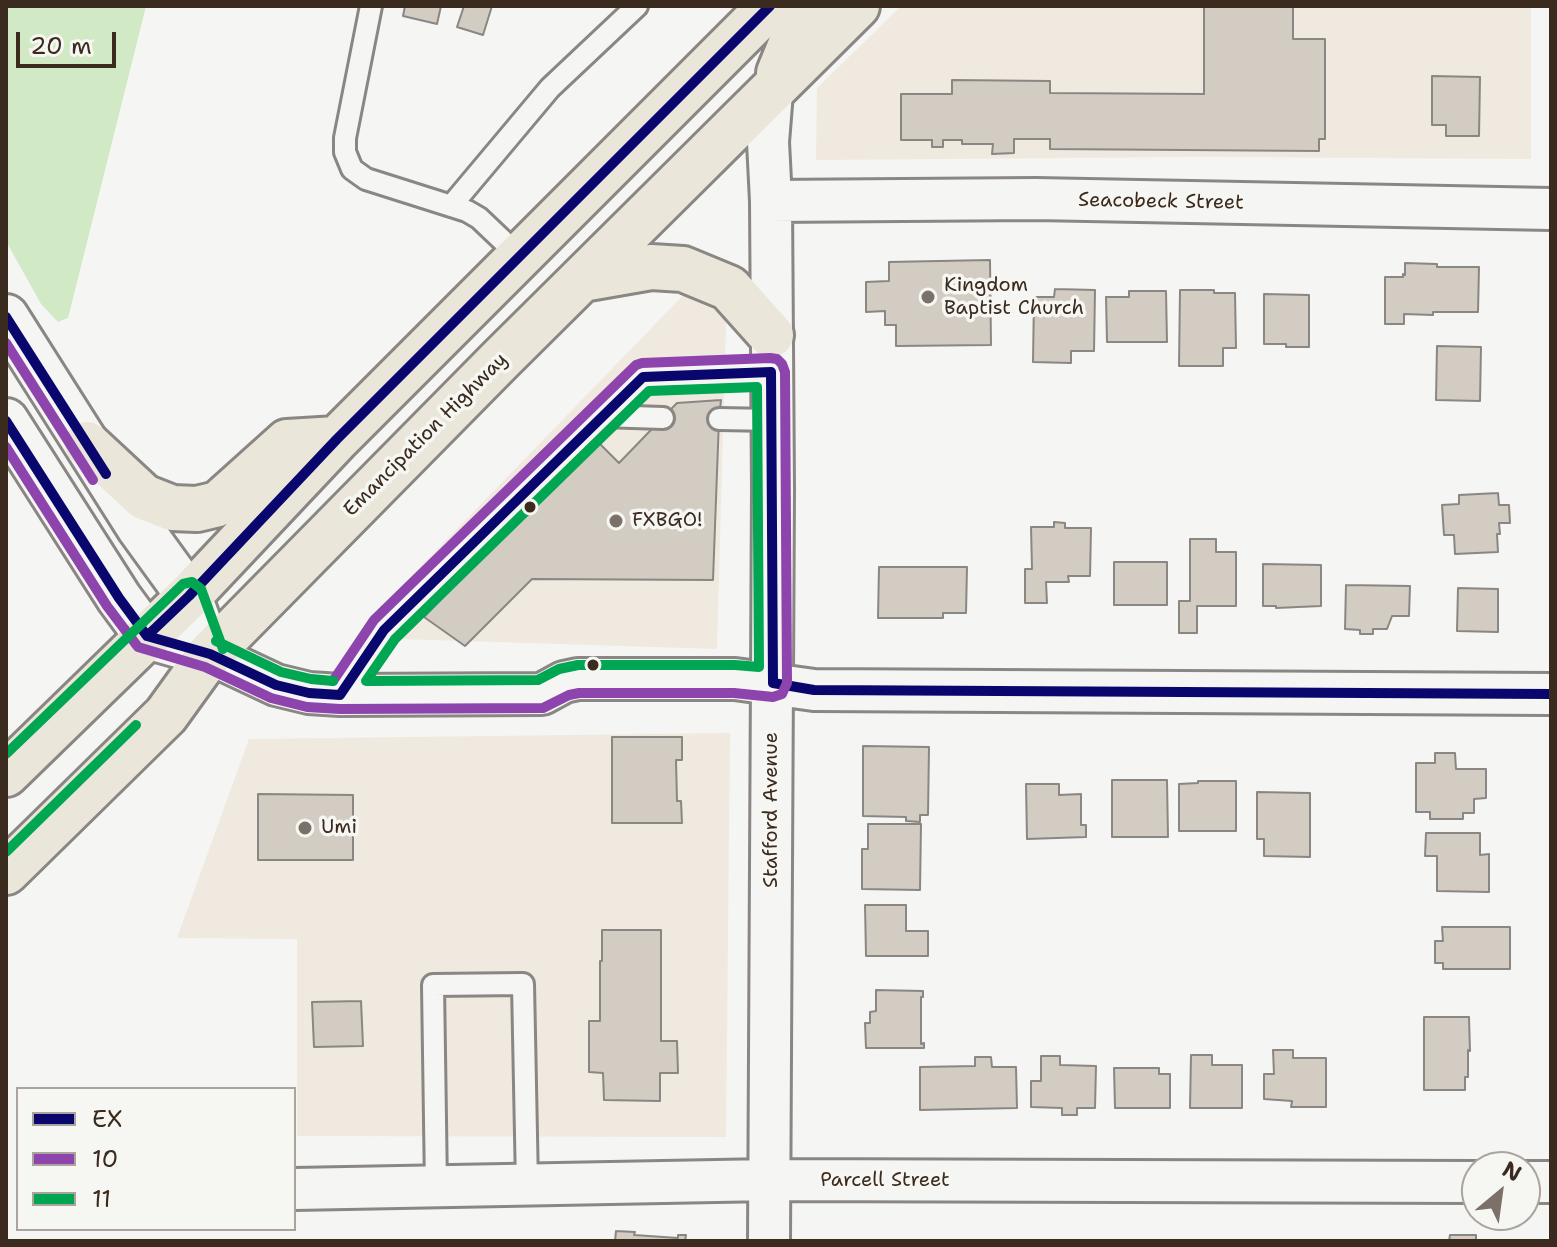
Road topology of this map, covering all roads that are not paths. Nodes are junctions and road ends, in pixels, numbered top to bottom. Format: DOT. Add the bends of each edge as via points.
graph roads {
  1 [pos="371,6"];
  2 [pos="637,6"];
  3 [pos="770,6"];
  4 [pos="785,6"];
  5 [pos="809,6"];
  6 [pos="857,6"];
  7 [pos="772,92"];
  8 [pos="771,201"];
  9 [pos="451,206"];
  10 [pos="1551,209"];
  11 [pos="519,256"];
  12 [pos="582,279"];
  13 [pos="6,317"];
  14 [pos="771,353"];
  15 [pos="501,359"];
  16 [pos="602,416"];
  17 [pos="663,418"];
  18 [pos="719,419"];
  19 [pos="772,420"];
  20 [pos="6,421"];
  21 [pos="337,439"];
  22 [pos="87,444"];
  23 [pos="189,596"];
  24 [pos="147,636"];
  25 [pos="210,654"];
  26 [pos="773,683"];
  27 [pos="1551,694"];
  28 [pos="340,695"];
  29 [pos="6,774"];
  30 [pos="6,872"];
  31 [pos="769,1180"];
  32 [pos="1461,1182"];
  33 [pos="527,1185"];
  34 [pos="436,1187"];
  35 [pos="296,1189"];
  36 [pos="769,1241"];
  1 -- 9 [label="lane" via="345,152 352,169 366,179"];
  2 -- 9 [label="lane" via="550,88"];
  3 -- 11 [label="main road"];
  4 -- 15 [label="main road" via="734,88 525,297"];
  5 -- 7 [label="main road"];
  6 -- 7 [label="main road, Emancipation Highway"];
  7 -- 8 [label="street, Stafford Avenue"];
  7 -- 12 [label="main road, Emancipation Highway"];
  8 -- 10 [label="street, Seacobeck Street" via="1036,199"];
  8 -- 14 [label="street, Stafford Avenue"];
  9 -- 11 [label="lane" via="479,218"];
  11 -- 21 [label="main road"];
  12 -- 14 [label="main road" via="651,267 683,269 729,288"];
  12 -- 15 [label="main road, Emancipation Highway"];
  13 -- 22 [label="main road"];
  14 -- 16 [label="lane" via="643,377"];
  14 -- 19 [label="street, Stafford Avenue"];
  15 -- 25 [label="main road, Emancipation Highway"];
  16 -- 17 [label="lane"];
  16 -- 28 [label="lane" via="384,630"];
  18 -- 19 [label="lane"];
  19 -- 26 [label="street, Stafford Avenue"];
  20 -- 24 [label="main road"];
  21 -- 22 [label="main road" via="287,442 218,504 197,509 172,508 144,497"];
  21 -- 23 [label="main road"];
  22 -- 23 [label="main road"];
  23 -- 24 [label="main road"];
  23 -- 25 [label="main road"];
  24 -- 25 [label="main road"];
  24 -- 29 [label="main road"];
  25 -- 28 [label="street" via="276,685"];
  25 -- 30 [label="main road, Emancipation Highway" via="166,715"];
  26 -- 27 [label="street" via="814,690"];
  26 -- 28 [label="street" via="578,679 542,694"];
  26 -- 31 [label="street, Stafford Avenue"];
  31 -- 32 [label="street, Parcell Street"];
  31 -- 33 [label="street, Parcell Street"];
  31 -- 36 [label="street, Stafford Avenue"];
  33 -- 34 [label="street, Parcell Street"];
  33 -- 34 [label="lane" via="523,984 433,985"];
  34 -- 35 [label="street, Parcell Street"];
}
